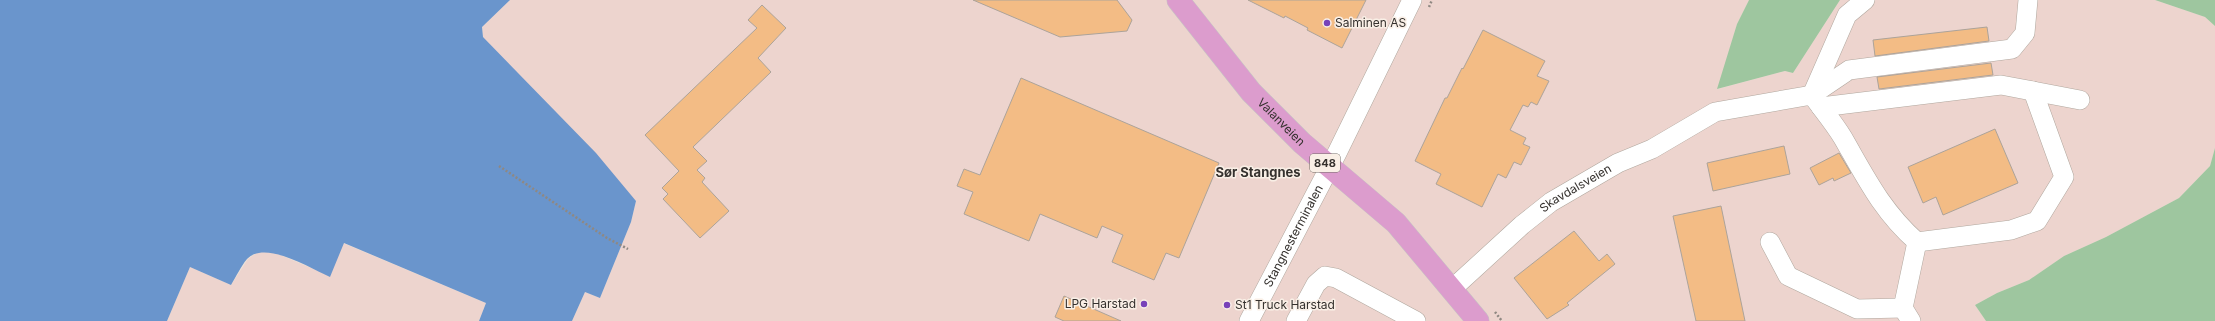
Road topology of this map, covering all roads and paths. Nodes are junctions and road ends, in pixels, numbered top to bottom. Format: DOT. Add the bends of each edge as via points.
graph roads {
  1 [pos="1178,0"];
  2 [pos="1412,0"];
  3 [pos="1865,0"];
  4 [pos="2028,0"];
  5 [pos="2033,91"];
  6 [pos="2080,100"];
  7 [pos="1817,101"];
  8 [pos="499,166"];
  9 [pos="1329,166"];
  10 [pos="1770,242"];
  11 [pos="1917,242"];
  12 [pos="628,249"];
  13 [pos="1452,289"];
  14 [pos="1907,315"];
  15 [pos="1249,321"];
  16 [pos="1296,321"];
  17 [pos="1416,321"];
  18 [pos="1478,321"];
  1 -- 9 [label="main road, Valanveien / 848" via="1252,92 1302,143"];
  2 -- 9 [label="street, Stangnesterminalen"];
  3 -- 7 [label="street" via="1847,15"];
  4 -- 7 [label="street" via="2025,33 2012,48 1848,70"];
  5 -- 6 [label="street"];
  5 -- 7 [label="street" via="2000,85"];
  5 -- 11 [label="street" via="2064,177 2037,221 2011,230"];
  7 -- 11 [label="street" via="1842,137 1869,186 1898,225"];
  7 -- 13 [label="street, Skavdalsveien" via="1715,112 1652,149 1618,163 1551,202"];
  8 -- 12 [label="path" via="607,238"];
  9 -- 13 [label="main road, Valanveien / 848" via="1396,223"];
  9 -- 15 [label="street, Stangnesterminalen"];
  10 -- 14 [label="street" via="1788,276 1857,309"];
  11 -- 14 [label="street"];
  13 -- 18 [label="main road, Valanveien / 848"];
  16 -- 17 [label="street" via="1316,284 1325,276 1336,278"];
}
